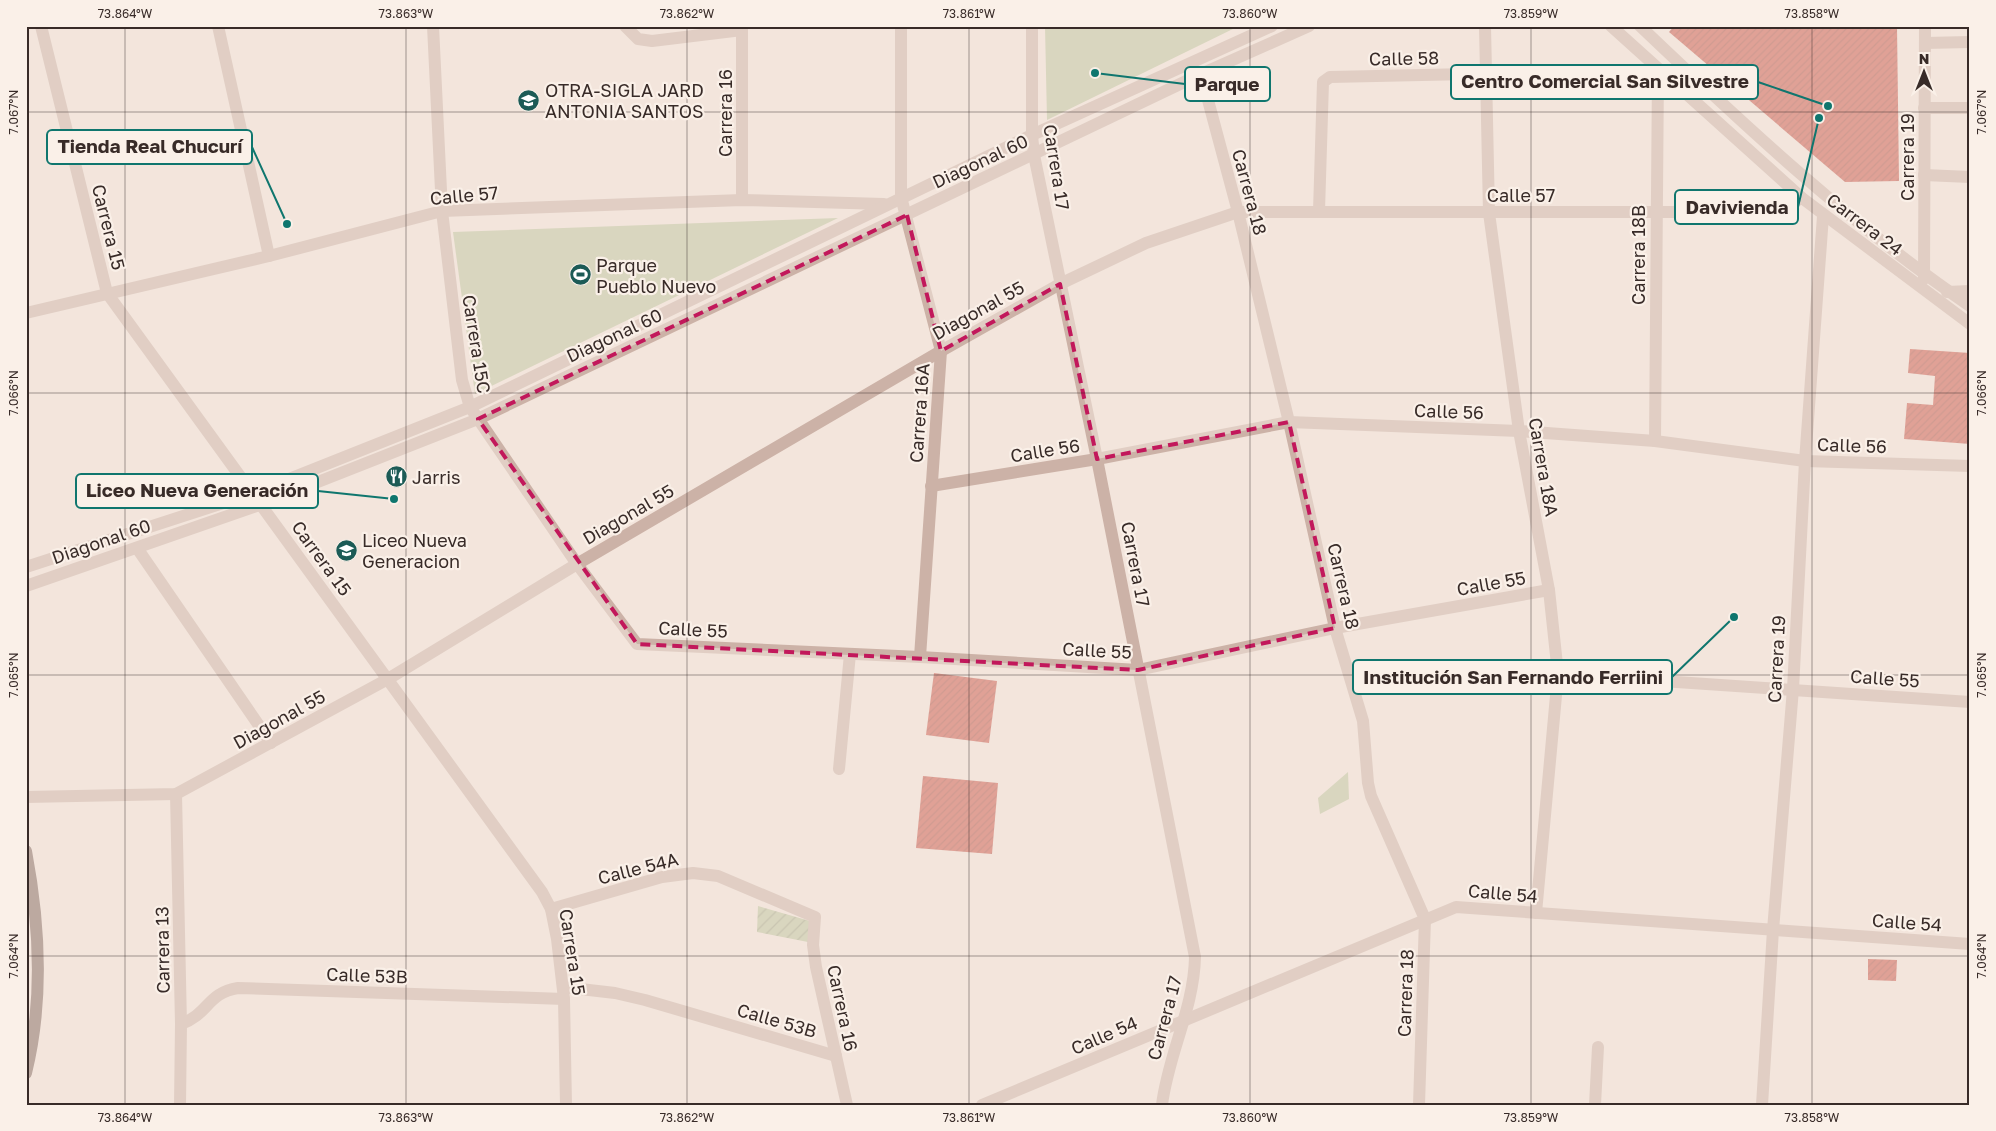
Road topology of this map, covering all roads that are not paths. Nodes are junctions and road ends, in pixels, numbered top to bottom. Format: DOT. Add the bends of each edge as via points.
graph roads {
  1 [pos="41,26"];
  2 [pos="218,26"];
  3 [pos="433,26"];
  4 [pos="624,26"];
  5 [pos="901,26"];
  6 [pos="1032,26"];
  7 [pos="1272,26"];
  8 [pos="1309,26"];
  9 [pos="1485,26"];
  10 [pos="1611,26"];
  11 [pos="1640,26"];
  12 [pos="1925,26"];
  13 [pos="742,28"];
  14 [pos="1258,30"];
  15 [pos="1925,42"];
  16 [pos="1970,42"];
  17 [pos="1658,70"];
  18 [pos="1201,74"];
  19 [pos="1487,74"];
  20 [pos="1924,108"];
  21 [pos="1970,108"];
  22 [pos="1032,135"];
  23 [pos="1034,154"];
  24 [pos="1924,175"];
  25 [pos="1970,177"];
  26 [pos="901,197"];
  27 [pos="1802,198"];
  28 [pos="742,200"];
  29 [pos="886,204"];
  30 [pos="442,211"];
  31 [pos="1319,211"];
  32 [pos="1238,212"];
  33 [pos="1656,212"];
  34 [pos="1489,213"];
  35 [pos="907,215"];
  36 [pos="1823,216"];
  37 [pos="269,256"];
  38 [pos="1924,272"];
  39 [pos="1060,284"];
  40 [pos="1948,291"];
  41 [pos="1970,291"];
  42 [pos="1927,292"];
  43 [pos="107,293"];
  44 [pos="1970,306"];
  45 [pos="26,313"];
  46 [pos="1970,324"];
  47 [pos="941,351"];
  48 [pos="470,407"];
  49 [pos="478,420"];
  50 [pos="1289,422"];
  51 [pos="1520,431"];
  52 [pos="1655,441"];
  53 [pos="1097,459"];
  54 [pos="1805,461"];
  55 [pos="1970,466"];
  56 [pos="931,486"];
  57 [pos="258,498"];
  58 [pos="137,548"];
  59 [pos="577,564"];
  60 [pos="26,567"];
  61 [pos="26,586"];
  62 [pos="1549,590"];
  63 [pos="1335,628"];
  64 [pos="637,644"];
  65 [pos="850,654"];
  66 [pos="920,657"];
  67 [pos="1138,670"];
  68 [pos="1558,674"];
  69 [pos="388,679"];
  70 [pos="1793,689"];
  71 [pos="1970,702"];
  72 [pos="270,743"];
  73 [pos="839,769"];
  74 [pos="176,794"];
  75 [pos="26,797"];
  76 [pos="26,852"];
  77 [pos="552,909"];
  78 [pos="1536,913"];
  79 [pos="815,918"];
  80 [pos="1425,919"];
  81 [pos="1773,930"];
  82 [pos="1970,944"];
  83 [pos="563,993"];
  84 [pos="1183,1020"];
  85 [pos="181,1024"];
  86 [pos="1598,1047"];
  87 [pos="836,1056"];
  88 [pos="26,1073"];
  89 [pos="180,1105"];
  90 [pos="566,1105"];
  91 [pos="847,1105"];
  92 [pos="982,1105"];
  93 [pos="1162,1105"];
  94 [pos="1419,1105"];
  95 [pos="1595,1105"];
  96 [pos="1762,1105"];
  1 -- 43 [label="street, Carrera 15"];
  2 -- 37 [label="street"];
  3 -- 30 [label="street, Carrera 15C"];
  4 -- 13 [label="street" via="638,39 652,41"];
  5 -- 26 [label="street, Carrera 16A"];
  6 -- 22 [label="street, Carrera 17"];
  7 -- 14 [label="street, Diagonal 60"];
  8 -- 18 [label="street, Diagonal 60"];
  9 -- 19 [label="street, Carrera 18A"];
  10 -- 17 [label="street, Carrera 24"];
  11 -- 38 [label="street, Carrera 24" via="1766,145 1862,226"];
  12 -- 15 [label="street, Carrera 19"];
  13 -- 28 [label="street, Carrera 16"];
  14 -- 22 [label="street, Diagonal 60"];
  15 -- 16 [label="street"];
  15 -- 20 [label="street, Carrera 19"];
  17 -- 19 [label="street, Calle 58"];
  17 -- 27 [label="street, Carrera 24"];
  17 -- 33 [label="street, Carrera 18B"];
  18 -- 23 [label="street, Diagonal 60"];
  18 -- 32 [label="street, Carrera 18"];
  19 -- 31 [label="street, Calle 58" via="1330,77 1323,82"];
  19 -- 34 [label="street, Carrera 18A"];
  20 -- 21 [label="street"];
  20 -- 24 [label="street, Carrera 19"];
  22 -- 23 [label="street, Carrera 17"];
  22 -- 26 [label="street, Diagonal 60"];
  23 -- 35 [label="street, Diagonal 60"];
  23 -- 39 [label="street, Carrera 17"];
  24 -- 25 [label="street"];
  24 -- 38 [label="street, Carrera 19"];
  26 -- 29 [label="street, Diagonal 60"];
  26 -- 35 [label="street, Carrera 16A"];
  27 -- 33 [label="street, Calle 57" via="1782,207 1753,212"];
  27 -- 36 [label="street, Carrera 24"];
  28 -- 29 [label="street, Calle 57"];
  28 -- 30 [label="street, Calle 57"];
  29 -- 48 [label="street, Diagonal 60"];
  30 -- 37 [label="street, Calle 57"];
  30 -- 48 [label="street, Carrera 15C" via="462,380"];
  31 -- 32 [label="street, Calle 57"];
  31 -- 34 [label="street, Calle 57"];
  32 -- 39 [label="street, Diagonal 55" via="1146,243"];
  32 -- 50 [label="street, Carrera 18"];
  33 -- 34 [label="street, Calle 57"];
  33 -- 52 [label="street, Carrera 18B"];
  34 -- 51 [label="street, Carrera 18A"];
  35 -- 47 [label="street, Carrera 16A"];
  35 -- 49 [label="street, Diagonal 60"];
  36 -- 42 [label="street, Carrera 24"];
  36 -- 54 [label="street, Carrera 19"];
  37 -- 43 [label="street, Calle 57"];
  38 -- 40 [label="street, Carrera 24"];
  38 -- 42 [label="street, Carrera 19"];
  39 -- 47 [label="street, Diagonal 55"];
  39 -- 53 [label="street, Carrera 17"];
  40 -- 41 [label="street"];
  40 -- 42 [label="street"];
  40 -- 44 [label="street, Carrera 24"];
  42 -- 46 [label="street, Carrera 24"];
  43 -- 45 [label="street, Calle 57"];
  43 -- 57 [label="street, Carrera 15"];
  47 -- 56 [label="street, Carrera 16A"];
  47 -- 59 [label="street, Diagonal 55"];
  48 -- 49 [label="street, Carrera 15C"];
  48 -- 57 [label="street, Diagonal 60"];
  49 -- 57 [label="street, Diagonal 60"];
  49 -- 59 [label="street, Carrera 15C"];
  50 -- 51 [label="street, Calle 56"];
  50 -- 53 [label="street, Calle 56"];
  50 -- 63 [label="street, Carrera 18"];
  51 -- 52 [label="street, Calle 56"];
  51 -- 62 [label="street, Carrera 18A"];
  52 -- 54 [label="street, Calle 56"];
  53 -- 56 [label="street, Calle 56"];
  53 -- 67 [label="street, Carrera 17"];
  54 -- 55 [label="street, Calle 56"];
  54 -- 70 [label="street, Carrera 19"];
  56 -- 66 [label="street, Carrera 16A"];
  57 -- 58 [label="street, Diagonal 60"];
  57 -- 60 [label="street, Diagonal 60"];
  57 -- 69 [label="street, Carrera 15"];
  58 -- 61 [label="street, Diagonal 60"];
  58 -- 72 [label="street"];
  59 -- 64 [label="street, Carrera 15C"];
  59 -- 69 [label="street, Diagonal 55"];
  62 -- 63 [label="street, Calle 55"];
  62 -- 68 [label="street, Carrera 18A"];
  63 -- 67 [label="street, Calle 55"];
  63 -- 80 [label="street, Carrera 18" via="1363,721 1371,796"];
  64 -- 65 [label="street, Calle 55"];
  65 -- 66 [label="street, Calle 55"];
  65 -- 73 [label="street"];
  66 -- 67 [label="street, Calle 55"];
  67 -- 84 [label="street, Carrera 17" via="1195,957 1195,978"];
  68 -- 70 [label="street, Calle 55"];
  68 -- 78 [label="street, Carrera 18A"];
  69 -- 72 [label="street, Diagonal 55"];
  69 -- 77 [label="street, Carrera 15"];
  70 -- 71 [label="street, Calle 55"];
  70 -- 81 [label="street, Carrera 19"];
  72 -- 74 [label="street, Diagonal 55"];
  74 -- 75 [label="street, Diagonal 55"];
  74 -- 85 [label="street, Carrera 13"];
  76 -- 88 [label="main road" via="39,958 38,992"];
  77 -- 79 [label="street, Calle 54A" via="662,877 693,873 718,876"];
  77 -- 83 [label="street, Carrera 15"];
  78 -- 80 [label="street, Calle 54" via="1456,906"];
  78 -- 81 [label="street, Calle 54"];
  79 -- 87 [label="street, Carrera 16" via="813,945 816,967"];
  80 -- 84 [label="street, Calle 54"];
  80 -- 94 [label="street, Carrera 18"];
  81 -- 82 [label="street, Calle 54"];
  81 -- 96 [label="street, Carrera 19"];
  83 -- 85 [label="street, Calle 53B" via="238,988 223,990 198,1016"];
  83 -- 87 [label="street, Calle 53B" via="622,994"];
  83 -- 90 [label="street, Carrera 15"];
  84 -- 92 [label="street, Calle 54"];
  84 -- 93 [label="street, Carrera 17" via="1165,1082"];
  85 -- 89 [label="street, Carrera 13"];
  86 -- 95 [label="street"];
  87 -- 91 [label="street, Carrera 16"];
}
